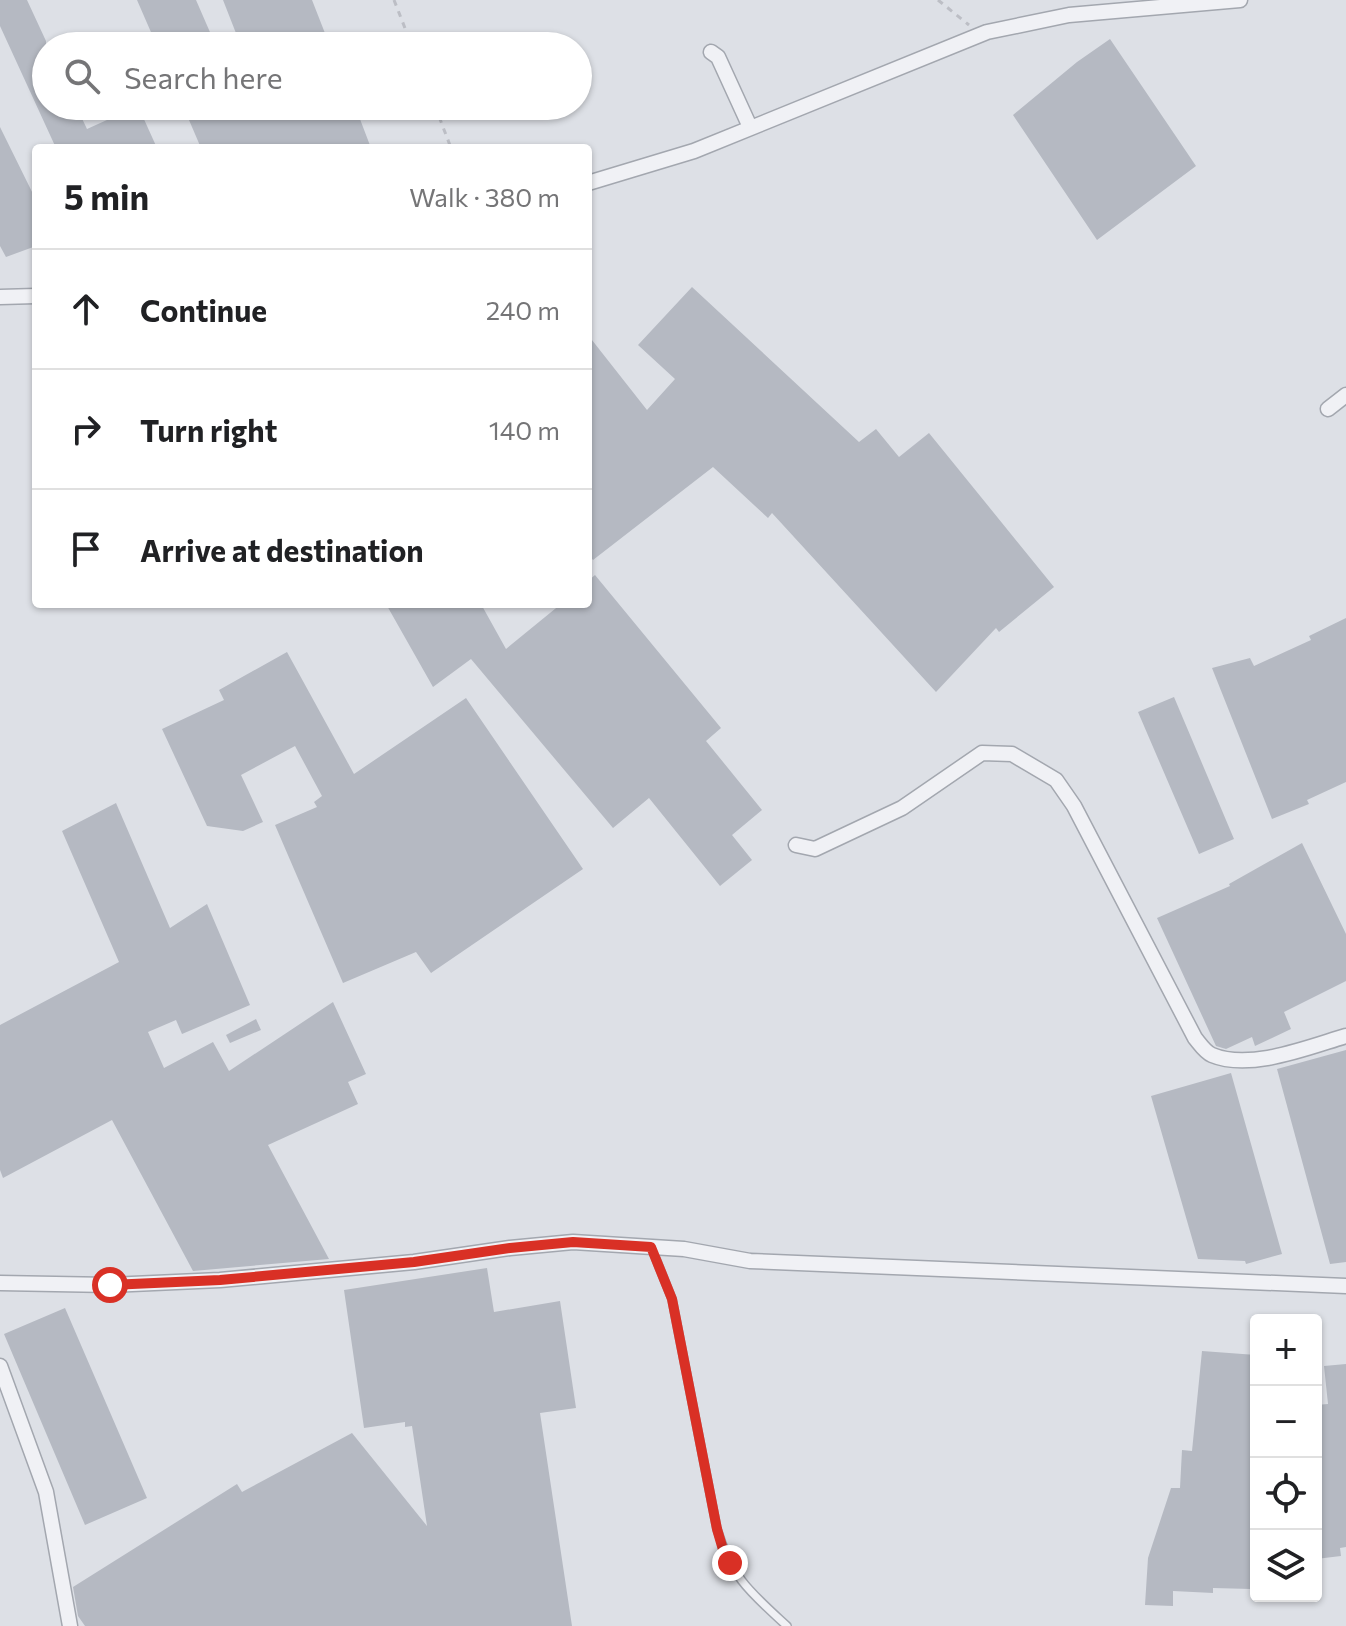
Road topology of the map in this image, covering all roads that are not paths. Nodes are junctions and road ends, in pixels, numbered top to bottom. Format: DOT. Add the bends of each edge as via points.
graph roads {
  1 [pos="1240,0"];
  2 [pos="711,52"];
  3 [pos="750,127"];
  4 [pos="592,182"];
  5 [pos="32,296"];
  6 [pos="0,297"];
  7 [pos="1346,395"];
  8 [pos="1328,409"];
  9 [pos="796,845"];
  10 [pos="1346,1036"];
  11 [pos="651,1247"];
  12 [pos="0,1283"];
  13 [pos="1346,1286"];
  14 [pos="0,1366"];
  15 [pos="70,1626"];
  16 [pos="787,1626"];
  1 -- 3 [label="street" via="1069,15 980,34"];
  2 -- 3 [label="street"];
  3 -- 4 [label="street" via="694,151"];
  5 -- 6 [label="street"];
  7 -- 8 [label="street"];
  9 -- 10 [label="street" via="815,849 902,808 982,753 1012,754 1056,780 1074,806 1195,1038 1209,1054 1231,1060 1281,1056"];
  11 -- 12 [label="street" via="573,1242 220,1280"];
  11 -- 13 [label="street" via="750,1261"];
  11 -- 16 [label="lane" via="672,1299 724,1553 743,1586"];
  14 -- 15 [label="street" via="46,1492"];
}
